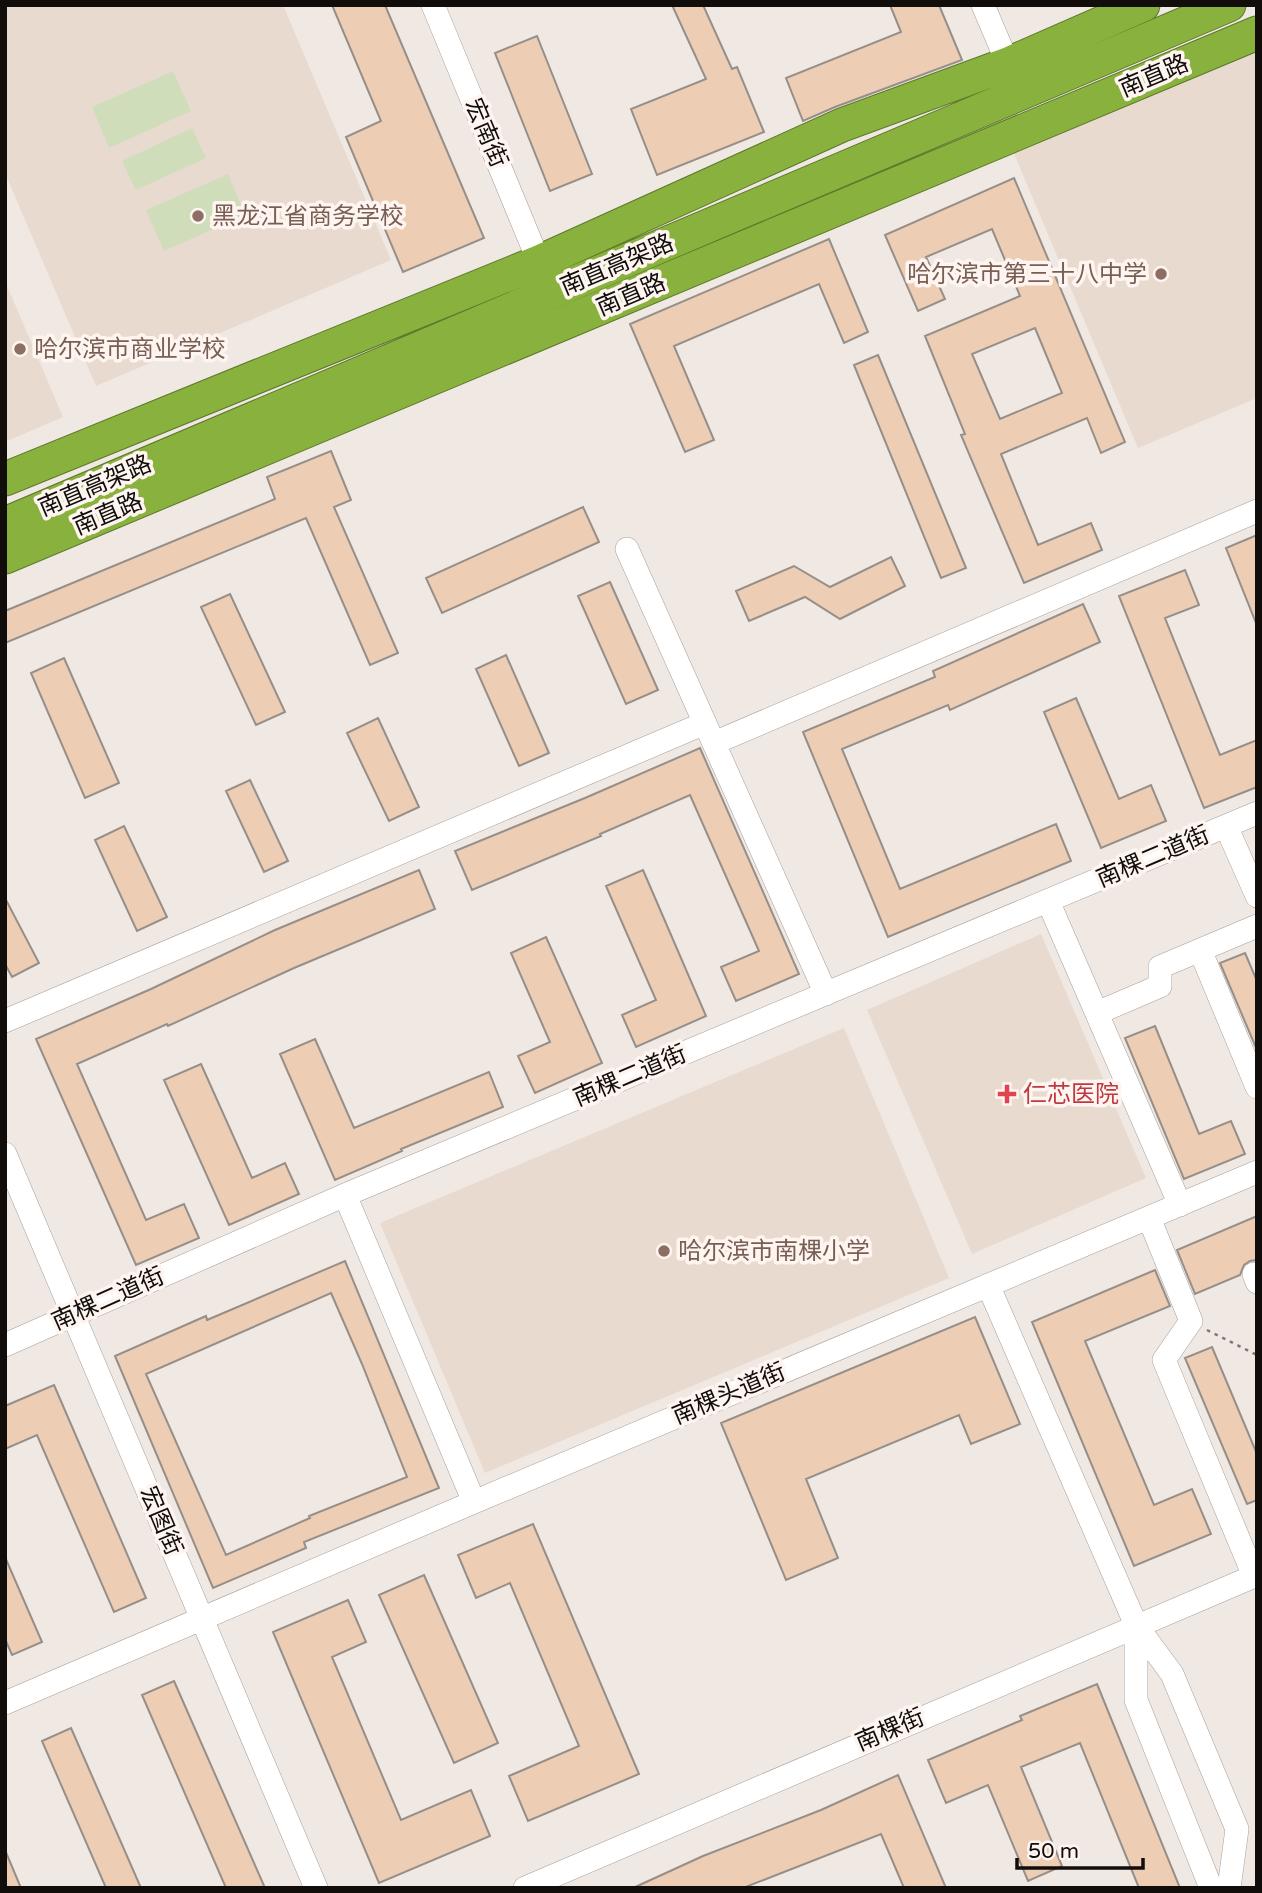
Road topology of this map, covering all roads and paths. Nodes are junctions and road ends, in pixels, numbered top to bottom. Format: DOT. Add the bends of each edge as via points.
graph roads {
  1 [pos="433,5"];
  2 [pos="983,5"];
  3 [pos="1143,5"];
  4 [pos="1173,5"];
  5 [pos="1229,5"];
  6 [pos="1257,33"];
  7 [pos="1008,64"];
  8 [pos="540,262"];
  9 [pos="5,479"];
  10 [pos="5,501"];
  11 [pos="1257,511"];
  12 [pos="5,524"];
  13 [pos="626,549"];
  14 [pos="5,557"];
  15 [pos="709,733"];
  16 [pos="1257,813"];
  17 [pos="1226,826"];
  18 [pos="1257,896"];
  19 [pos="1048,901"];
  20 [pos="1257,926"];
  21 [pos="1200,950"];
  22 [pos="826,994"];
  23 [pos="1097,1013"];
  24 [pos="5,1021"];
  25 [pos="1257,1087"];
  26 [pos="5,1154"];
  27 [pos="1257,1172"];
  28 [pos="345,1195"];
  29 [pos="1180,1205"];
  30 [pos="1149,1218"];
  31 [pos="988,1285"];
  32 [pos="73,1314"];
  33 [pos="1191,1321"];
  34 [pos="5,1345"];
  35 [pos="1257,1355"];
  36 [pos="474,1502"];
  37 [pos="1255,1575"];
  38 [pos="202,1619"];
  39 [pos="1136,1625"];
  40 [pos="5,1703"];
  41 [pos="316,1888"];
  42 [pos="525,1888"];
  43 [pos="1211,1888"];
  44 [pos="1229,1888"];
  1 -- 8 [label="street, 宏南街"];
  2 -- 7 [label="street"];
  3 -- 7 [label="highway"];
  4 -- 10 [label="highway, 南直高架路"];
  5 -- 12 [label="highway, 南直高架路"];
  6 -- 14 [label="highway, 南直路"];
  7 -- 8 [label="highway" via="842,125"];
  8 -- 9 [label="highway"];
  11 -- 15 [label="street"];
  13 -- 15 [label="street"];
  15 -- 22 [label="street"];
  15 -- 24 [label="street"];
  16 -- 17 [label="street, 南棵二道街"];
  17 -- 18 [label="street"];
  17 -- 19 [label="street, 南棵二道街"];
  19 -- 22 [label="street, 南棵二道街"];
  19 -- 23 [label="street"];
  20 -- 21 [label="street"];
  21 -- 23 [label="street" via="1160,967 1160,986"];
  21 -- 25 [label="street"];
  22 -- 28 [label="street, 南棵二道街"];
  23 -- 29 [label="street"];
  26 -- 32 [label="street, 宏图街"];
  27 -- 29 [label="street, 南棵头道街"];
  28 -- 32 [label="street, 南棵二道街"];
  28 -- 36 [label="street"];
  29 -- 30 [label="street, 南棵头道街"];
  30 -- 31 [label="street, 南棵头道街"];
  30 -- 33 [label="street"];
  31 -- 36 [label="street, 南棵头道街"];
  31 -- 39 [label="street"];
  32 -- 34 [label="street, 南棵二道街"];
  32 -- 38 [label="street, 宏图街"];
  33 -- 35 [label="path"];
  33 -- 37 [label="street" via="1164,1360"];
  36 -- 38 [label="street, 南棵头道街"];
  37 -- 39 [label="street, 南棵街"];
  38 -- 40 [label="street, 南棵头道街"];
  38 -- 41 [label="street, 宏图街"];
  39 -- 42 [label="street, 南棵街"];
  39 -- 43 [label="street" via="1136,1700"];
  39 -- 44 [label="street" via="1172,1674 1237,1829"];
}
